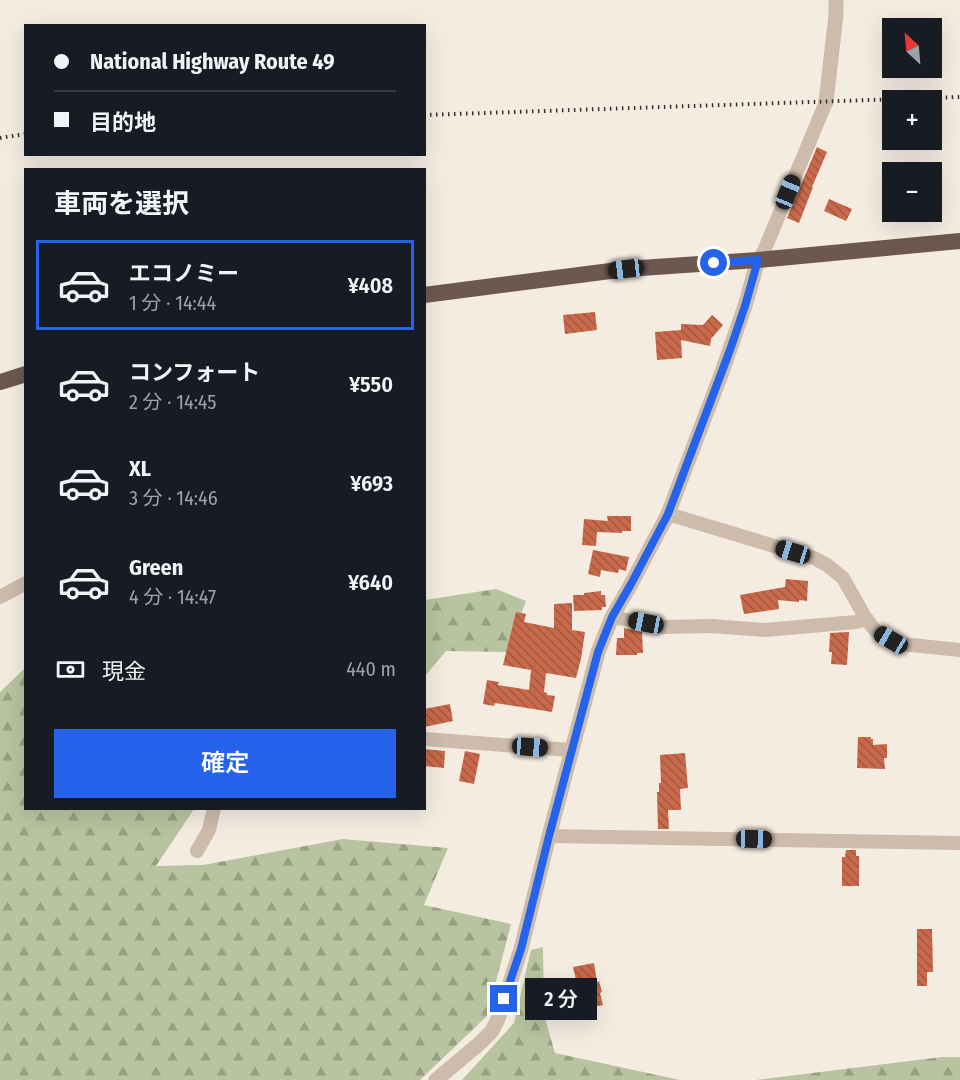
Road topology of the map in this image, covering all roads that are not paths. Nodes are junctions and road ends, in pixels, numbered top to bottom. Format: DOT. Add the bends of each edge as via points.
graph roads {
  1 [pos="836,0"];
  2 [pos="826,102"];
  3 [pos="960,241"];
  4 [pos="758,260"];
  5 [pos="426,295"];
  6 [pos="24,375"];
  7 [pos="0,382"];
  8 [pos="668,514"];
  9 [pos="24,584"];
  10 [pos="0,597"];
  11 [pos="612,617"];
  12 [pos="867,619"];
  13 [pos="960,650"];
  14 [pos="426,739"];
  15 [pos="572,750"];
  16 [pos="214,810"];
  17 [pos="549,836"];
  18 [pos="960,843"];
  19 [pos="197,851"];
  20 [pos="436,1080"];
  1 -- 2 [label="street"];
  2 -- 4 [label="street"];
  3 -- 4 [label="highway"];
  4 -- 5 [label="highway" via="626,269"];
  4 -- 8 [label="street" via="726,361"];
  6 -- 7 [label="highway"];
  8 -- 11 [label="street"];
  8 -- 12 [label="street" via="814,558 843,578"];
  9 -- 10 [label="street"];
  11 -- 12 [label="street" via="663,627 765,630"];
  11 -- 15 [label="street" via="598,652"];
  12 -- 13 [label="street" via="880,634 902,644"];
  14 -- 15 [label="street"];
  15 -- 17 [label="street"];
  16 -- 19 [label="street" via="209,830"];
  17 -- 18 [label="street"];
  17 -- 20 [label="street" via="521,949 495,1025"];
}
